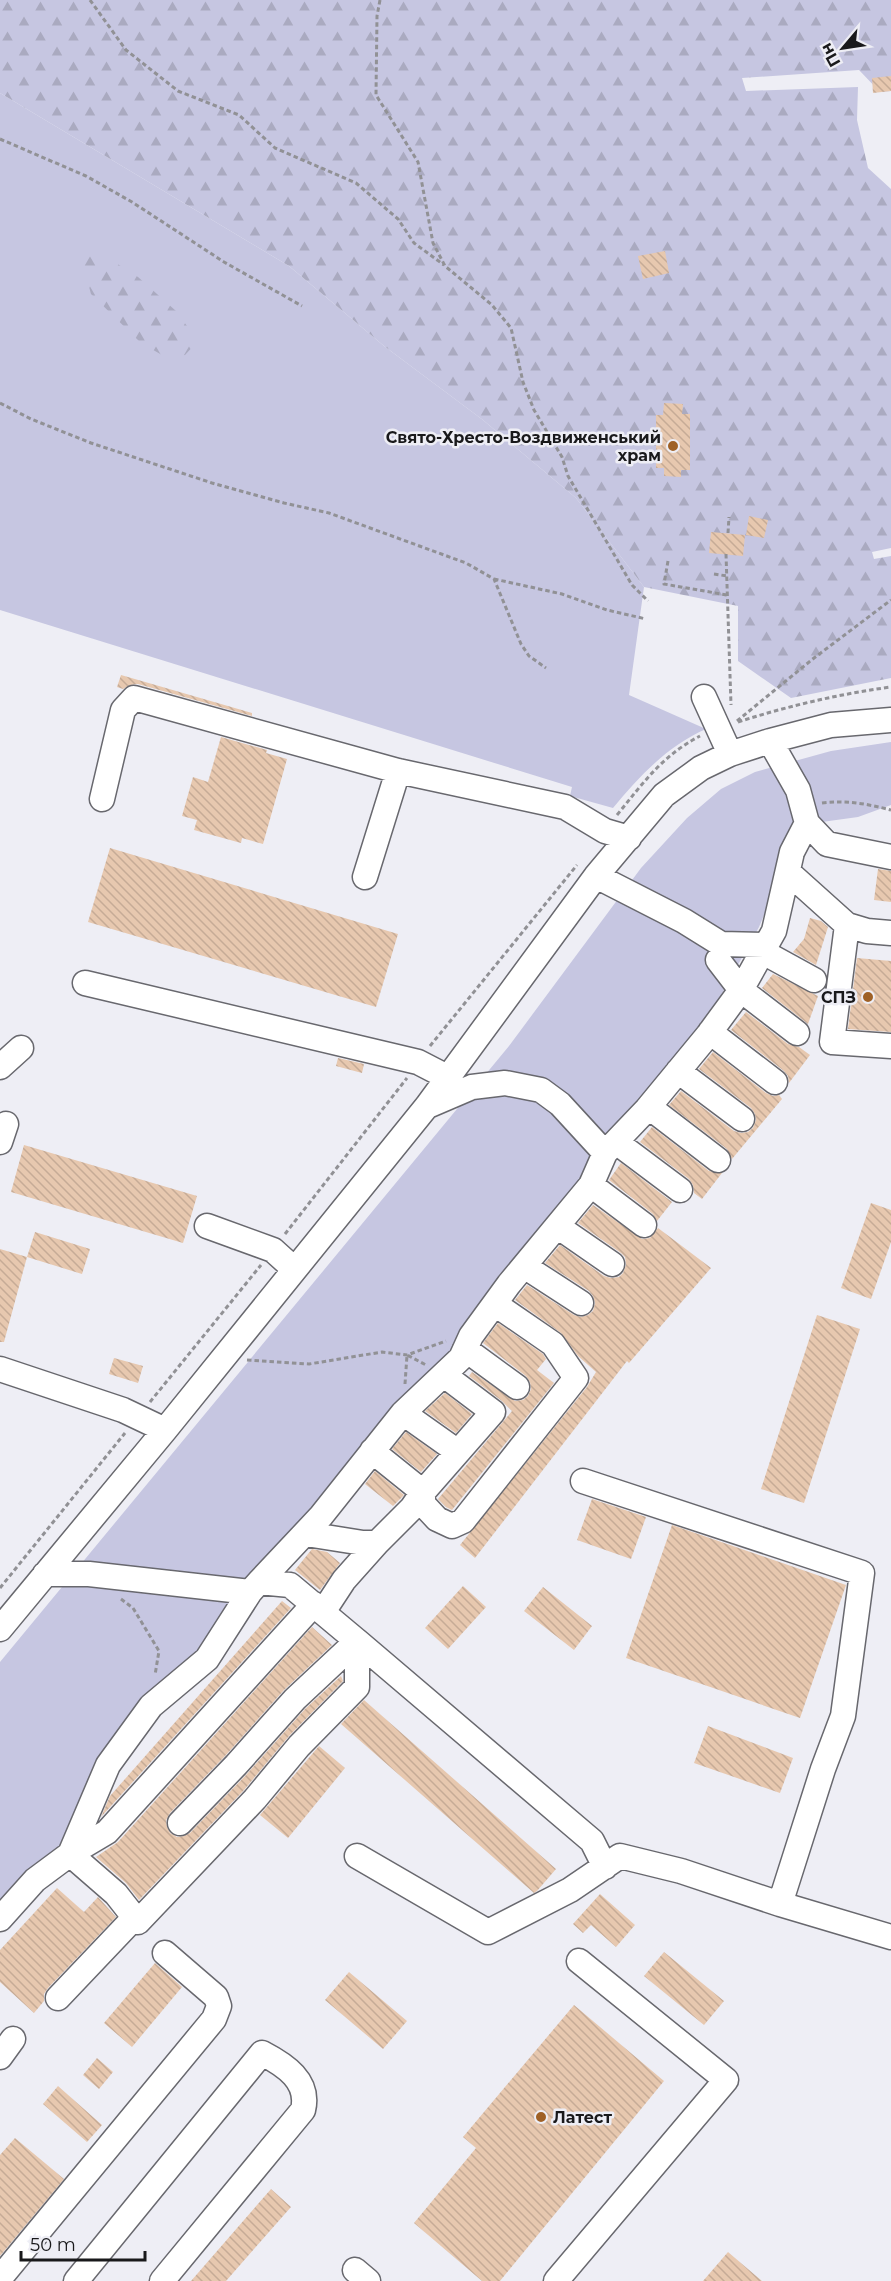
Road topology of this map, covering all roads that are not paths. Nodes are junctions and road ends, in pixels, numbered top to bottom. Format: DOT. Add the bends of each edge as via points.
graph roads {
  1 [pos="704,697"];
  2 [pos="891,720"];
  3 [pos="770,741"];
  4 [pos="730,754"];
  5 [pos="398,771"];
  6 [pos="102,798"];
  7 [pos="805,815"];
  8 [pos="629,838"];
  9 [pos="891,857"];
  10 [pos="590,867"];
  11 [pos="788,872"];
  12 [pos="365,877"];
  13 [pos="847,925"];
  14 [pos="891,933"];
  15 [pos="765,948"];
  16 [pos="718,960"];
  17 [pos="814,980"];
  18 [pos="85,982"];
  19 [pos="741,990"];
  20 [pos="710,1032"];
  21 [pos="797,1032"];
  22 [pos="891,1046"];
  23 [pos="21,1048"];
  24 [pos="0,1067"];
  25 [pos="678,1071"];
  26 [pos="449,1078"];
  27 [pos="775,1082"];
  28 [pos="427,1106"];
  29 [pos="649,1107"];
  30 [pos="742,1119"];
  31 [pos="610,1147"];
  32 [pos="718,1160"];
  33 [pos="591,1185"];
  34 [pos="680,1190"];
  35 [pos="644,1225"];
  36 [pos="207,1226"];
  37 [pos="557,1226"];
  38 [pos="612,1264"];
  39 [pos="524,1266"];
  40 [pos="294,1269"];
  41 [pos="581,1303"];
  42 [pos="495,1304"];
  43 [pos="468,1343"];
  44 [pos="0,1369"];
  45 [pos="444,1375"];
  46 [pos="517,1387"];
  47 [pos="403,1413"];
  48 [pos="165,1430"];
  49 [pos="372,1451"];
  50 [pos="458,1452"];
  51 [pos="583,1480"];
  52 [pos="423,1492"];
  53 [pos="300,1540"];
  54 [pos="377,1543"];
  55 [pos="45,1574"];
  56 [pos="255,1587"];
  57 [pos="224,1589"];
  58 [pos="319,1608"];
  59 [pos="0,1629"];
  60 [pos="357,1641"];
  61 [pos="180,1823"];
  62 [pos="70,1854"];
  63 [pos="357,1856"];
  64 [pos="605,1867"];
  65 [pos="780,1904"];
  66 [pos="134,1918"];
  67 [pos="0,1919"];
  68 [pos="891,1937"];
  69 [pos="165,1953"];
  70 [pos="579,1961"];
  71 [pos="58,1998"];
  72 [pos="0,2278"];
  73 [pos="76,2281"];
  74 [pos="162,2281"];
  75 [pos="556,2281"];
  1 -- 4 [label="street" via="729,725"];
  2 -- 3 [label="street" via="831,724"];
  3 -- 4 [label="street"];
  3 -- 7 [label="street" via="798,790"];
  4 -- 8 [label="street" via="678,783"];
  5 -- 6 [label="street" via="134,698 123,710"];
  5 -- 8 [label="street" via="565,807 604,831"];
  5 -- 12 [label="street"];
  7 -- 9 [label="street" via="827,844"];
  7 -- 11 [label="street"];
  8 -- 10 [label="street"];
  10 -- 15 [label="street" via="721,944"];
  10 -- 26 [label="street"];
  11 -- 13 [label="street"];
  11 -- 15 [label="street" via="774,931"];
  13 -- 14 [label="street"];
  13 -- 22 [label="street" via="832,1042"];
  15 -- 17 [label="street"];
  15 -- 19 [label="street"];
  16 -- 19 [label="street"];
  18 -- 26 [label="street" via="418,1062"];
  19 -- 20 [label="street"];
  19 -- 21 [label="street"];
  20 -- 25 [label="street"];
  20 -- 27 [label="street"];
  23 -- 24 [label="street"];
  25 -- 29 [label="street"];
  25 -- 30 [label="street"];
  26 -- 28 [label="street"];
  28 -- 31 [label="street" via="472,1087 505,1083 542,1090"];
  28 -- 40 [label="street"];
  29 -- 31 [label="street"];
  29 -- 32 [label="street"];
  31 -- 33 [label="street"];
  31 -- 34 [label="street"];
  33 -- 35 [label="street"];
  33 -- 37 [label="street"];
  36 -- 40 [label="street" via="273,1250"];
  37 -- 38 [label="street"];
  37 -- 39 [label="street"];
  39 -- 41 [label="street"];
  39 -- 42 [label="street"];
  40 -- 48 [label="street"];
  42 -- 43 [label="street"];
  42 -- 52 [label="street" via="553,1344 576,1378 462,1521 453,1526 437,1519 423,1504"];
  43 -- 45 [label="street"];
  43 -- 46 [label="street"];
  44 -- 48 [label="street"];
  45 -- 47 [label="street"];
  45 -- 50 [label="street" via="493,1412"];
  47 -- 49 [label="street"];
  47 -- 50 [label="street"];
  48 -- 55 [label="street"];
  49 -- 52 [label="street"];
  49 -- 53 [label="street"];
  50 -- 52 [label="street"];
  51 -- 65 [label="street" via="862,1572 843,1716"];
  52 -- 54 [label="street"];
  53 -- 54 [label="street"];
  53 -- 56 [label="street"];
  53 -- 57 [label="street"];
  54 -- 58 [label="street"];
  55 -- 57 [label="street" via="88,1574"];
  55 -- 59 [label="street"];
  56 -- 57 [label="street"];
  56 -- 58 [label="street" via="290,1585"];
  56 -- 62 [label="street" via="207,1659 151,1706 108,1765"];
  58 -- 60 [label="street"];
  58 -- 62 [label="street" via="107,1833"];
  60 -- 61 [label="street" via="295,1699"];
  60 -- 64 [label="street" via="592,1841"];
  60 -- 66 [label="street" via="357,1688 138,1922"];
  62 -- 66 [label="street" via="116,1894"];
  62 -- 67 [label="street" via="35,1880"];
  63 -- 64 [label="street" via="488,1932 570,1890"];
  64 -- 65 [label="street" via="620,1857 681,1871"];
  65 -- 68 [label="street"];
  66 -- 71 [label="street"];
  69 -- 72 [label="street" via="216,1997 219,2006 214,2019"];
  70 -- 75 [label="street" via="726,2080"];
  73 -- 74 [label="street" via="262,2053 281,2063 298,2079 306,2098 303,2110"];
}
